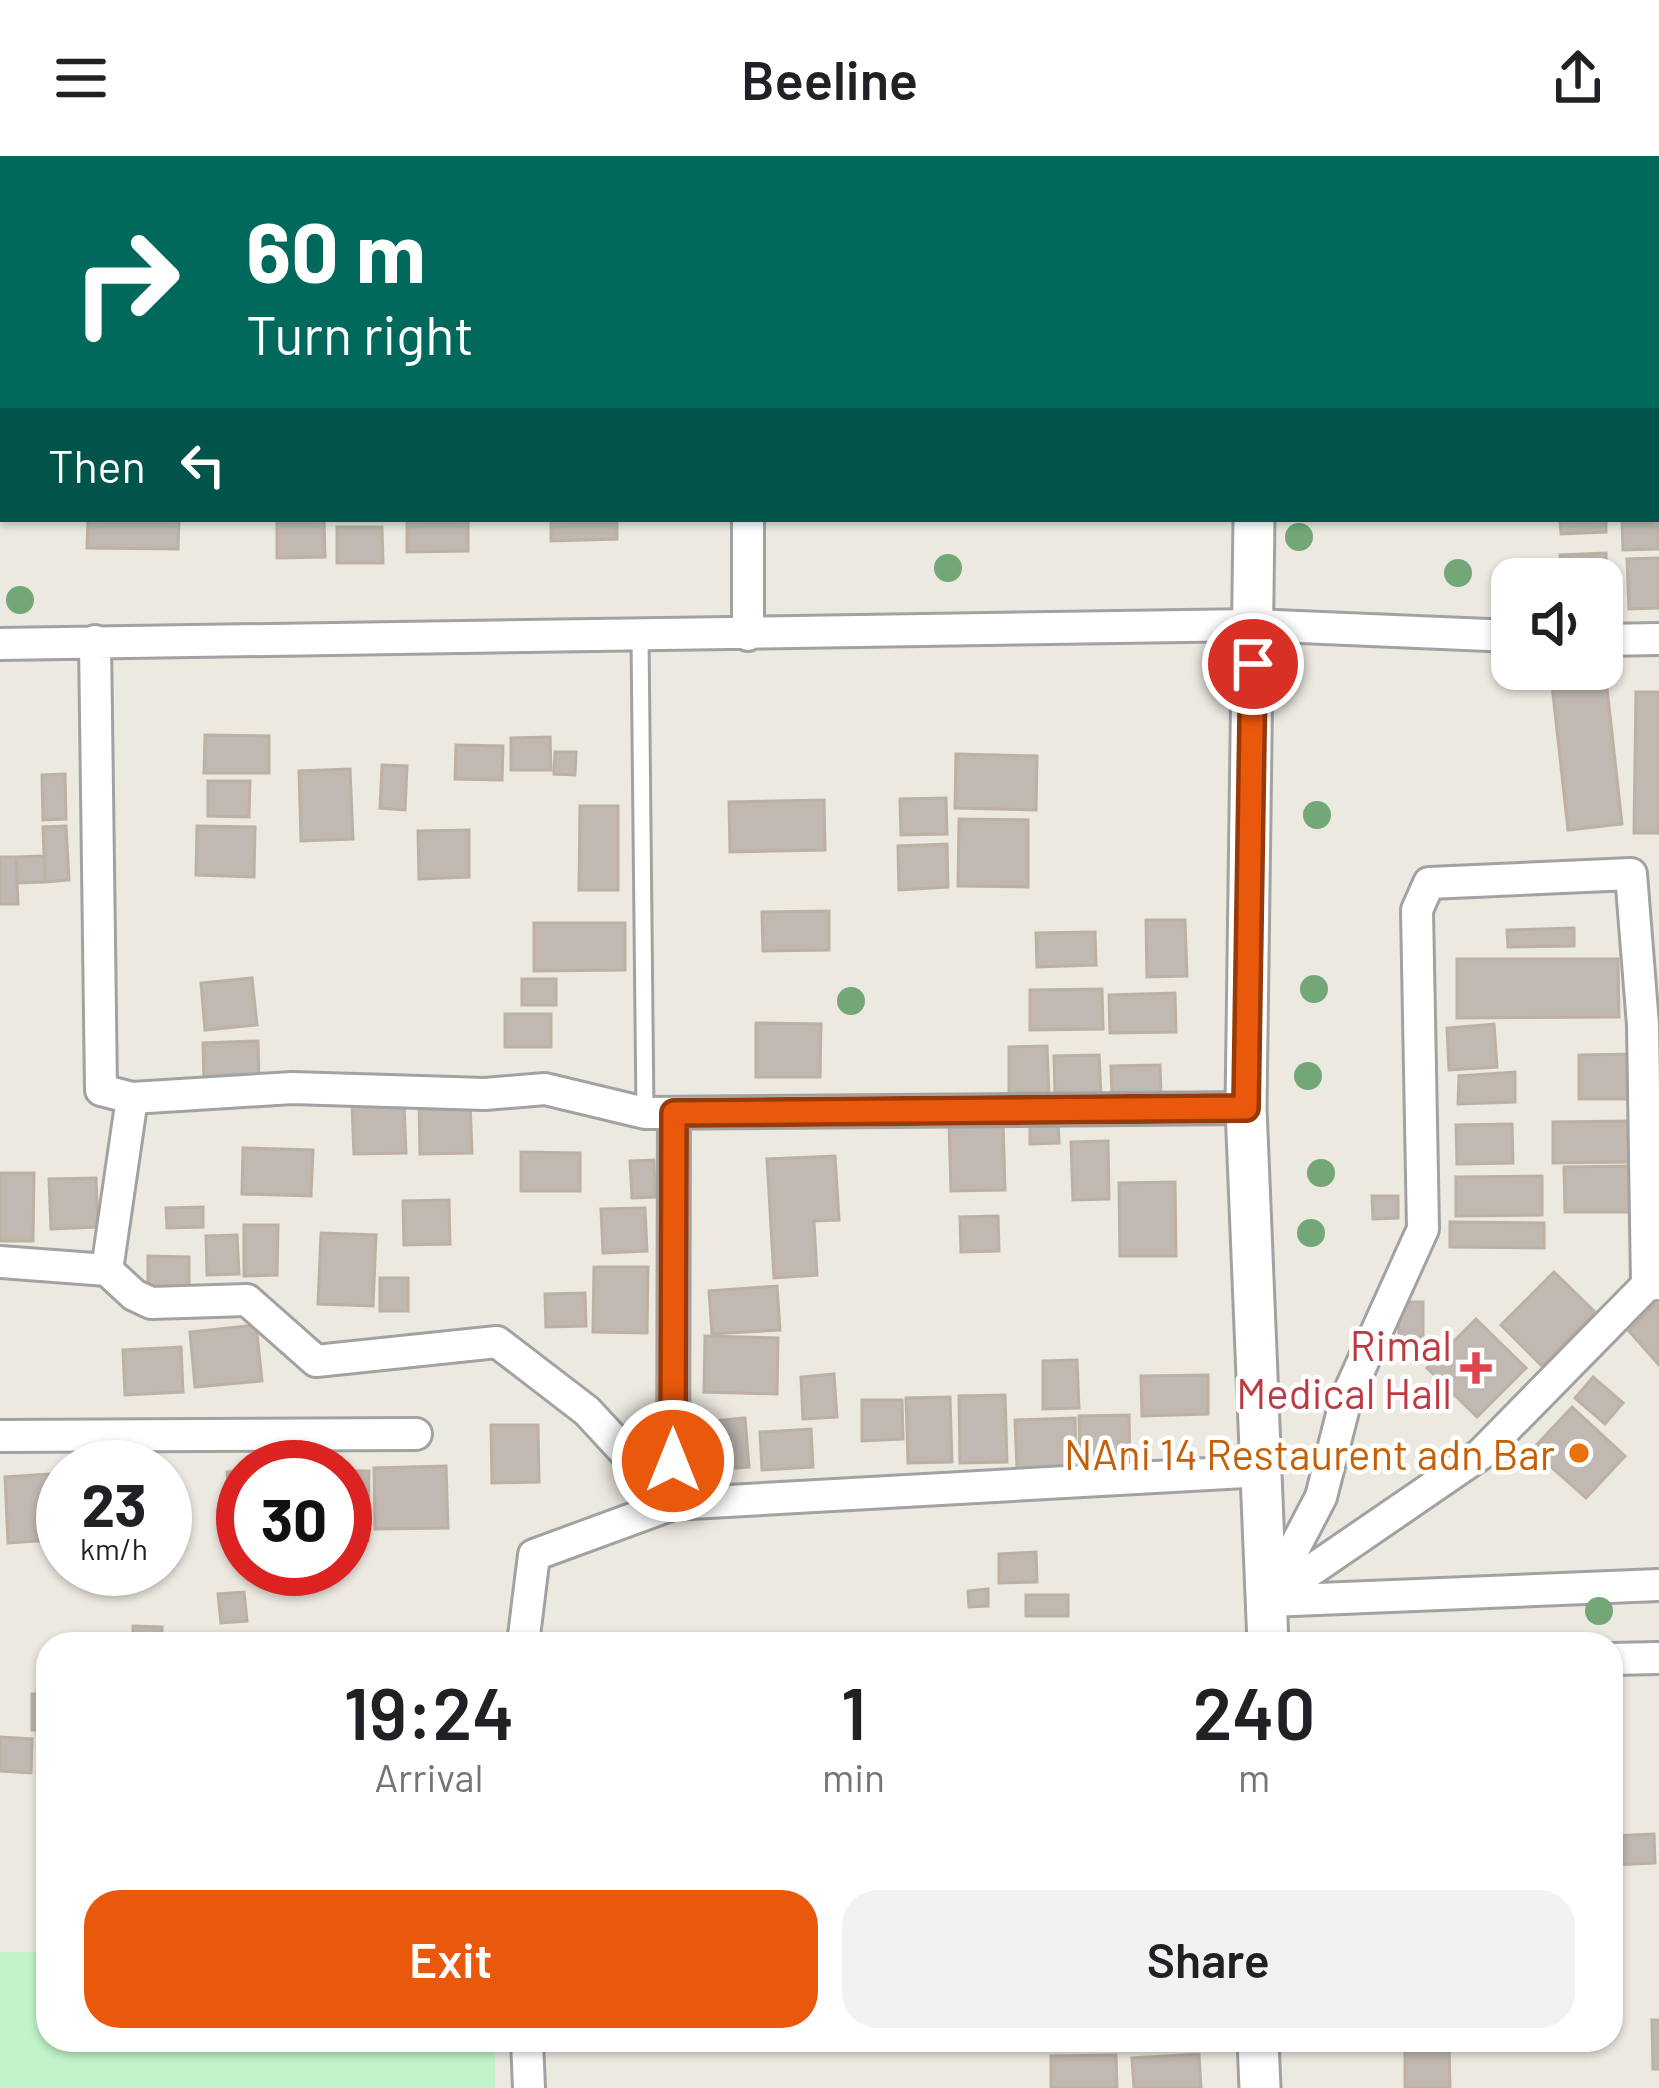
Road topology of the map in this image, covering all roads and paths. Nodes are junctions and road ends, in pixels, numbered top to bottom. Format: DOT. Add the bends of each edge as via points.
graph roads {
  1 [pos="748,522"];
  2 [pos="1254,522"];
  3 [pos="1253,625"];
  4 [pos="748,635"];
  5 [pos="1491,635"];
  6 [pos="640,636"];
  7 [pos="1659,639"];
  8 [pos="1623,640"];
  9 [pos="95,641"];
  10 [pos="0,644"];
  11 [pos="1645,875"];
  12 [pos="132,1098"];
  13 [pos="1246,1108"];
  14 [pos="660,1113"];
  15 [pos="0,1262"];
  16 [pos="107,1270"];
  17 [pos="1655,1279"];
  18 [pos="416,1433"];
  19 [pos="0,1436"];
  20 [pos="1263,1471"];
  21 [pos="673,1504"];
  22 [pos="1659,1585"];
  23 [pos="1266,1601"];
  24 [pos="524,1632"];
  25 [pos="1267,1632"];
  26 [pos="1659,1658"];
  27 [pos="1623,1660"];
  28 [pos="528,2052"];
  29 [pos="1258,2052"];
  30 [pos="529,2088"];
  31 [pos="1260,2088"];
  1 -- 4 [label="street"];
  2 -- 3 [label="street"];
  3 -- 4 [label="street"];
  3 -- 5 [label="street"];
  3 -- 13 [label="street"];
  4 -- 6 [label="street"];
  6 -- 9 [label="street"];
  6 -- 14 [label="lane"];
  7 -- 8 [label="street"];
  9 -- 10 [label="street"];
  9 -- 12 [label="street" via="100,1090"];
  11 -- 17 [label="street"];
  11 -- 23 [label="street" via="1429,884 1417,910 1423,1229 1346,1399 1321,1497"];
  12 -- 14 [label="street" via="292,1088 544,1089"];
  12 -- 16 [label="street"];
  13 -- 14 [label="street"];
  13 -- 20 [label="street"];
  14 -- 21 [label="street"];
  15 -- 16 [label="street"];
  16 -- 21 [label="street" via="151,1304 247,1300 316,1360 497,1342 587,1412"];
  17 -- 23 [label="street" via="1480,1454"];
  18 -- 19 [label="street"];
  20 -- 21 [label="street"];
  20 -- 23 [label="street"];
  21 -- 24 [label="street" via="534,1555"];
  22 -- 23 [label="street"];
  23 -- 25 [label="street"];
  26 -- 27 [label="street"];
  28 -- 30 [label="street"];
  29 -- 31 [label="street"];
}
